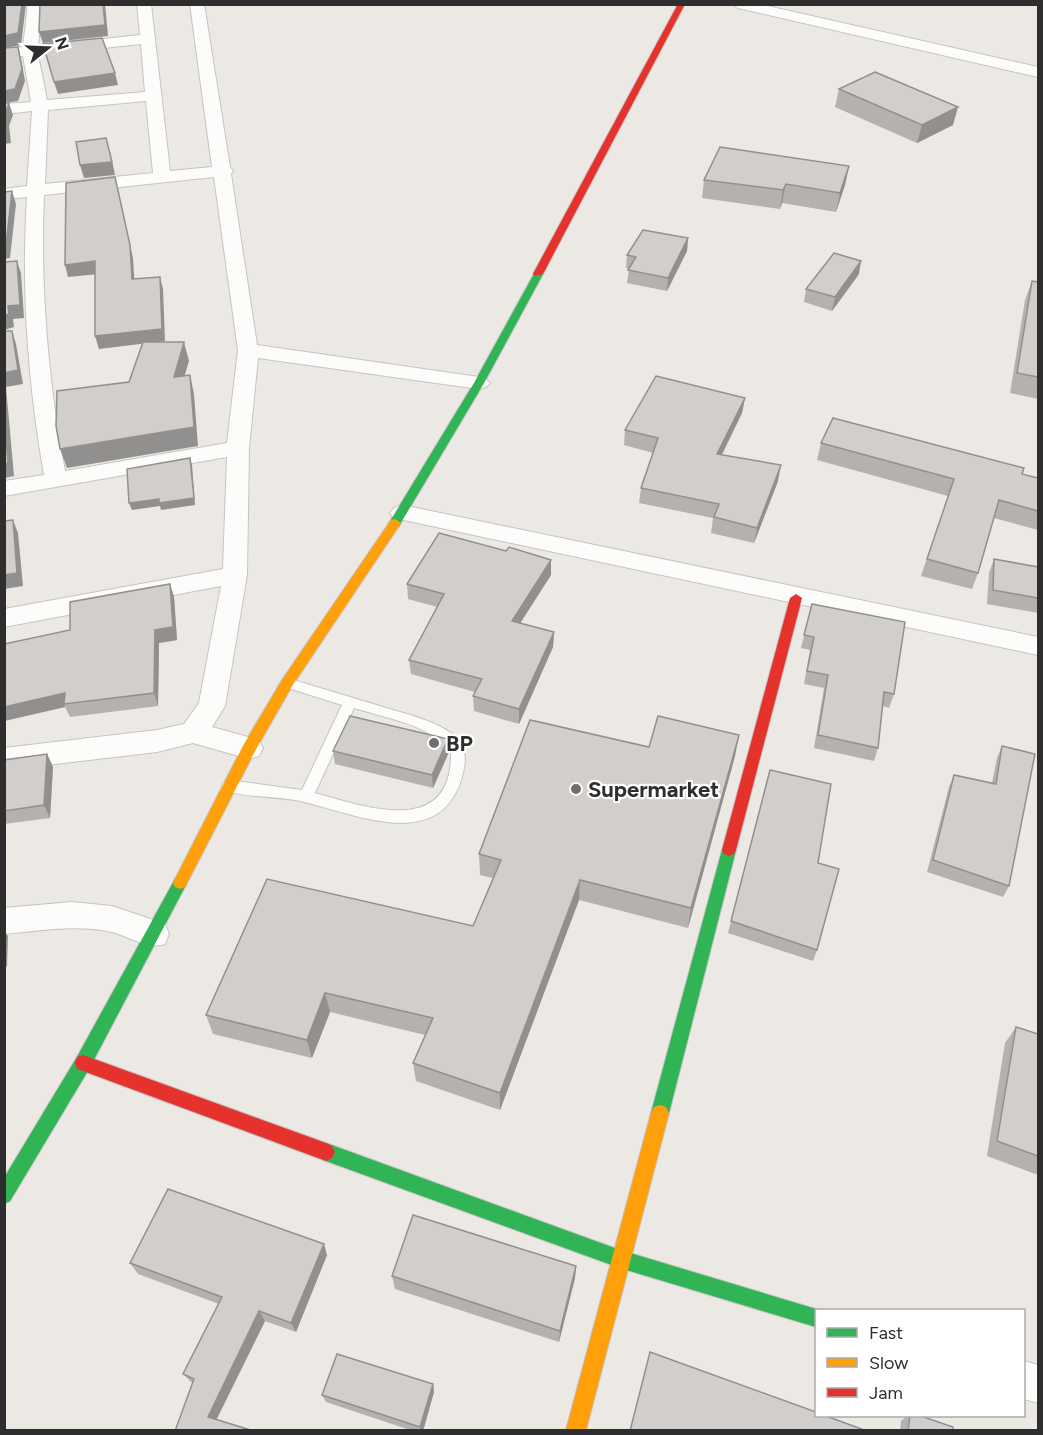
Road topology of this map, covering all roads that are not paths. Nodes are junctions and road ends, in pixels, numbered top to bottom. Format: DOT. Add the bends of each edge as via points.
graph roads {
  1 [pos="35,4"];
  2 [pos="144,4"];
  3 [pos="197,4"];
  4 [pos="682,4"];
  5 [pos="738,4"];
  6 [pos="146,39"];
  7 [pos="30,51"];
  8 [pos="4,54"];
  9 [pos="1038,72"];
  10 [pos="152,96"];
  11 [pos="40,106"];
  12 [pos="4,109"];
  13 [pos="224,171"];
  14 [pos="162,175"];
  15 [pos="37,190"];
  16 [pos="4,194"];
  17 [pos="36,333"];
  18 [pos="15,336"];
  19 [pos="248,350"];
  20 [pos="479,383"];
  21 [pos="238,448"];
  22 [pos="56,481"];
  23 [pos="4,489"];
  24 [pos="402,513"];
  25 [pos="235,575"];
  26 [pos="796,598"];
  27 [pos="4,618"];
  28 [pos="1038,646"];
  29 [pos="286,683"];
  30 [pos="349,704"];
  31 [pos="193,732"];
  32 [pos="249,748"];
  33 [pos="4,759"];
  34 [pos="229,786"];
  35 [pos="306,797"];
  36 [pos="4,921"];
  37 [pos="154,934"];
  38 [pos="83,1063"];
  39 [pos="8,1186"];
  40 [pos="620,1259"];
  41 [pos="815,1318"];
  42 [pos="576,1431"];
  1 -- 7 [label="street"];
  2 -- 6 [label="street"];
  3 -- 13 [label="street"];
  4 -- 20 [label="main road"];
  5 -- 9 [label="street"];
  6 -- 7 [label="street"];
  6 -- 10 [label="street"];
  7 -- 8 [label="street"];
  7 -- 11 [label="street"];
  10 -- 11 [label="street"];
  10 -- 14 [label="street"];
  11 -- 12 [label="street"];
  11 -- 15 [label="street"];
  13 -- 14 [label="street"];
  13 -- 19 [label="street"];
  14 -- 15 [label="street"];
  15 -- 16 [label="street"];
  15 -- 17 [label="street" via="23,265"];
  17 -- 18 [label="street"];
  17 -- 22 [label="street" via="43,409"];
  19 -- 20 [label="street"];
  19 -- 21 [label="street"];
  20 -- 24 [label="main road"];
  21 -- 22 [label="street"];
  21 -- 25 [label="street"];
  22 -- 23 [label="street"];
  24 -- 26 [label="street"];
  24 -- 29 [label="main road"];
  25 -- 27 [label="street"];
  25 -- 31 [label="street" via="212,706"];
  26 -- 28 [label="street"];
  26 -- 40 [label="main road"];
  29 -- 30 [label="lane"];
  29 -- 32 [label="main road"];
  30 -- 35 [label="lane"];
  30 -- 35 [label="lane" via="419,723 447,737 458,750 456,777 441,803 412,819 356,812"];
  31 -- 32 [label="street"];
  31 -- 33 [label="street" via="157,741"];
  32 -- 34 [label="main road"];
  34 -- 35 [label="lane"];
  34 -- 37 [label="main road"];
  36 -- 37 [label="street" via="72,915 112,919"];
  37 -- 38 [label="main road"];
  38 -- 39 [label="main road"];
  38 -- 40 [label="main road"];
  40 -- 41 [label="main road"];
  40 -- 42 [label="main road"];
}
